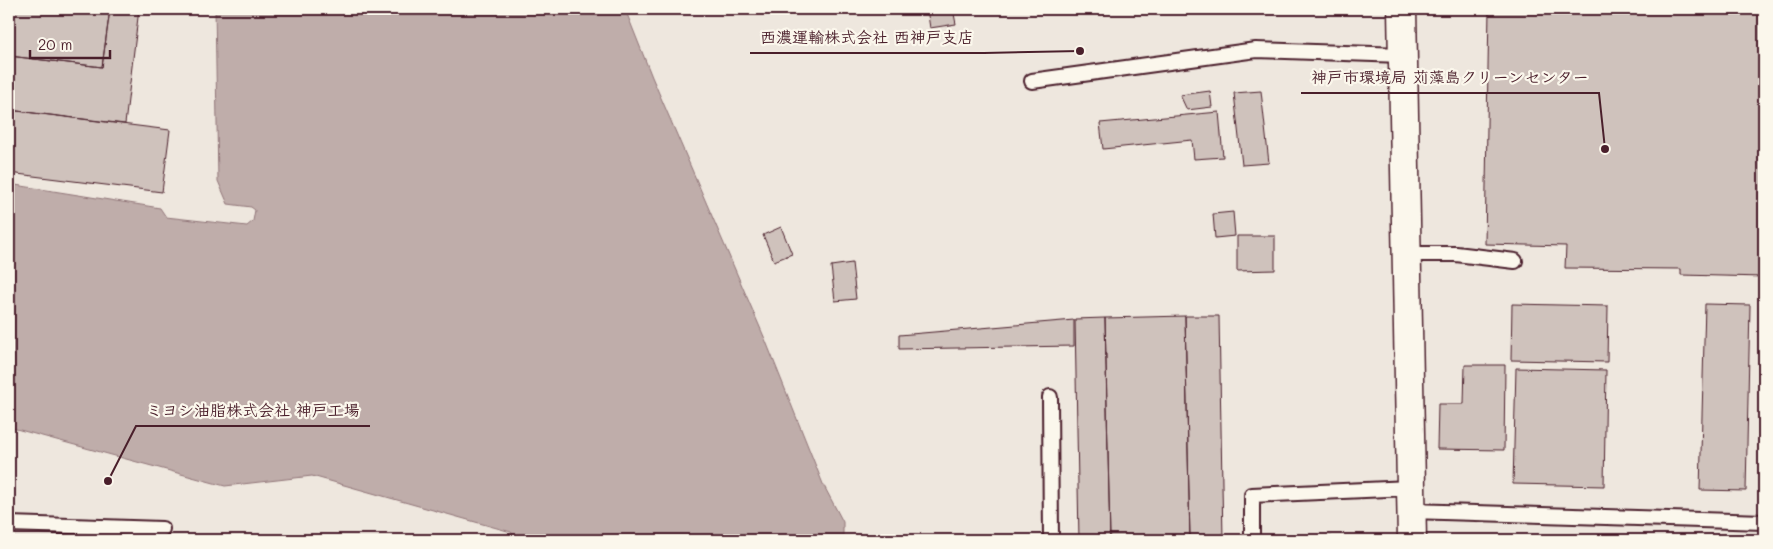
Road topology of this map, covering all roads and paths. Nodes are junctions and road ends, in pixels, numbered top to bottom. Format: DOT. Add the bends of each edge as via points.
graph roads {
  1 [pos="1402,9"];
  2 [pos="1402,55"];
  3 [pos="1032,81"];
  4 [pos="1406,254"];
  5 [pos="1516,261"];
  6 [pos="1050,397"];
  7 [pos="1411,499"];
  8 [pos="1764,522"];
  9 [pos="9,524"];
  10 [pos="162,529"];
  11 [pos="1051,540"];
  12 [pos="1252,540"];
  13 [pos="1412,540"];
  1 -- 2 [label="street"];
  2 -- 3 [label="lane" via="1256,50"];
  2 -- 4 [label="street"];
  4 -- 5 [label="lane" via="1456,254"];
  4 -- 7 [label="street"];
  6 -- 11 [label="lane"];
  7 -- 8 [label="lane"];
  7 -- 12 [label="lane" via="1252,495"];
  7 -- 13 [label="street"];
  9 -- 10 [label="lane"];
}
